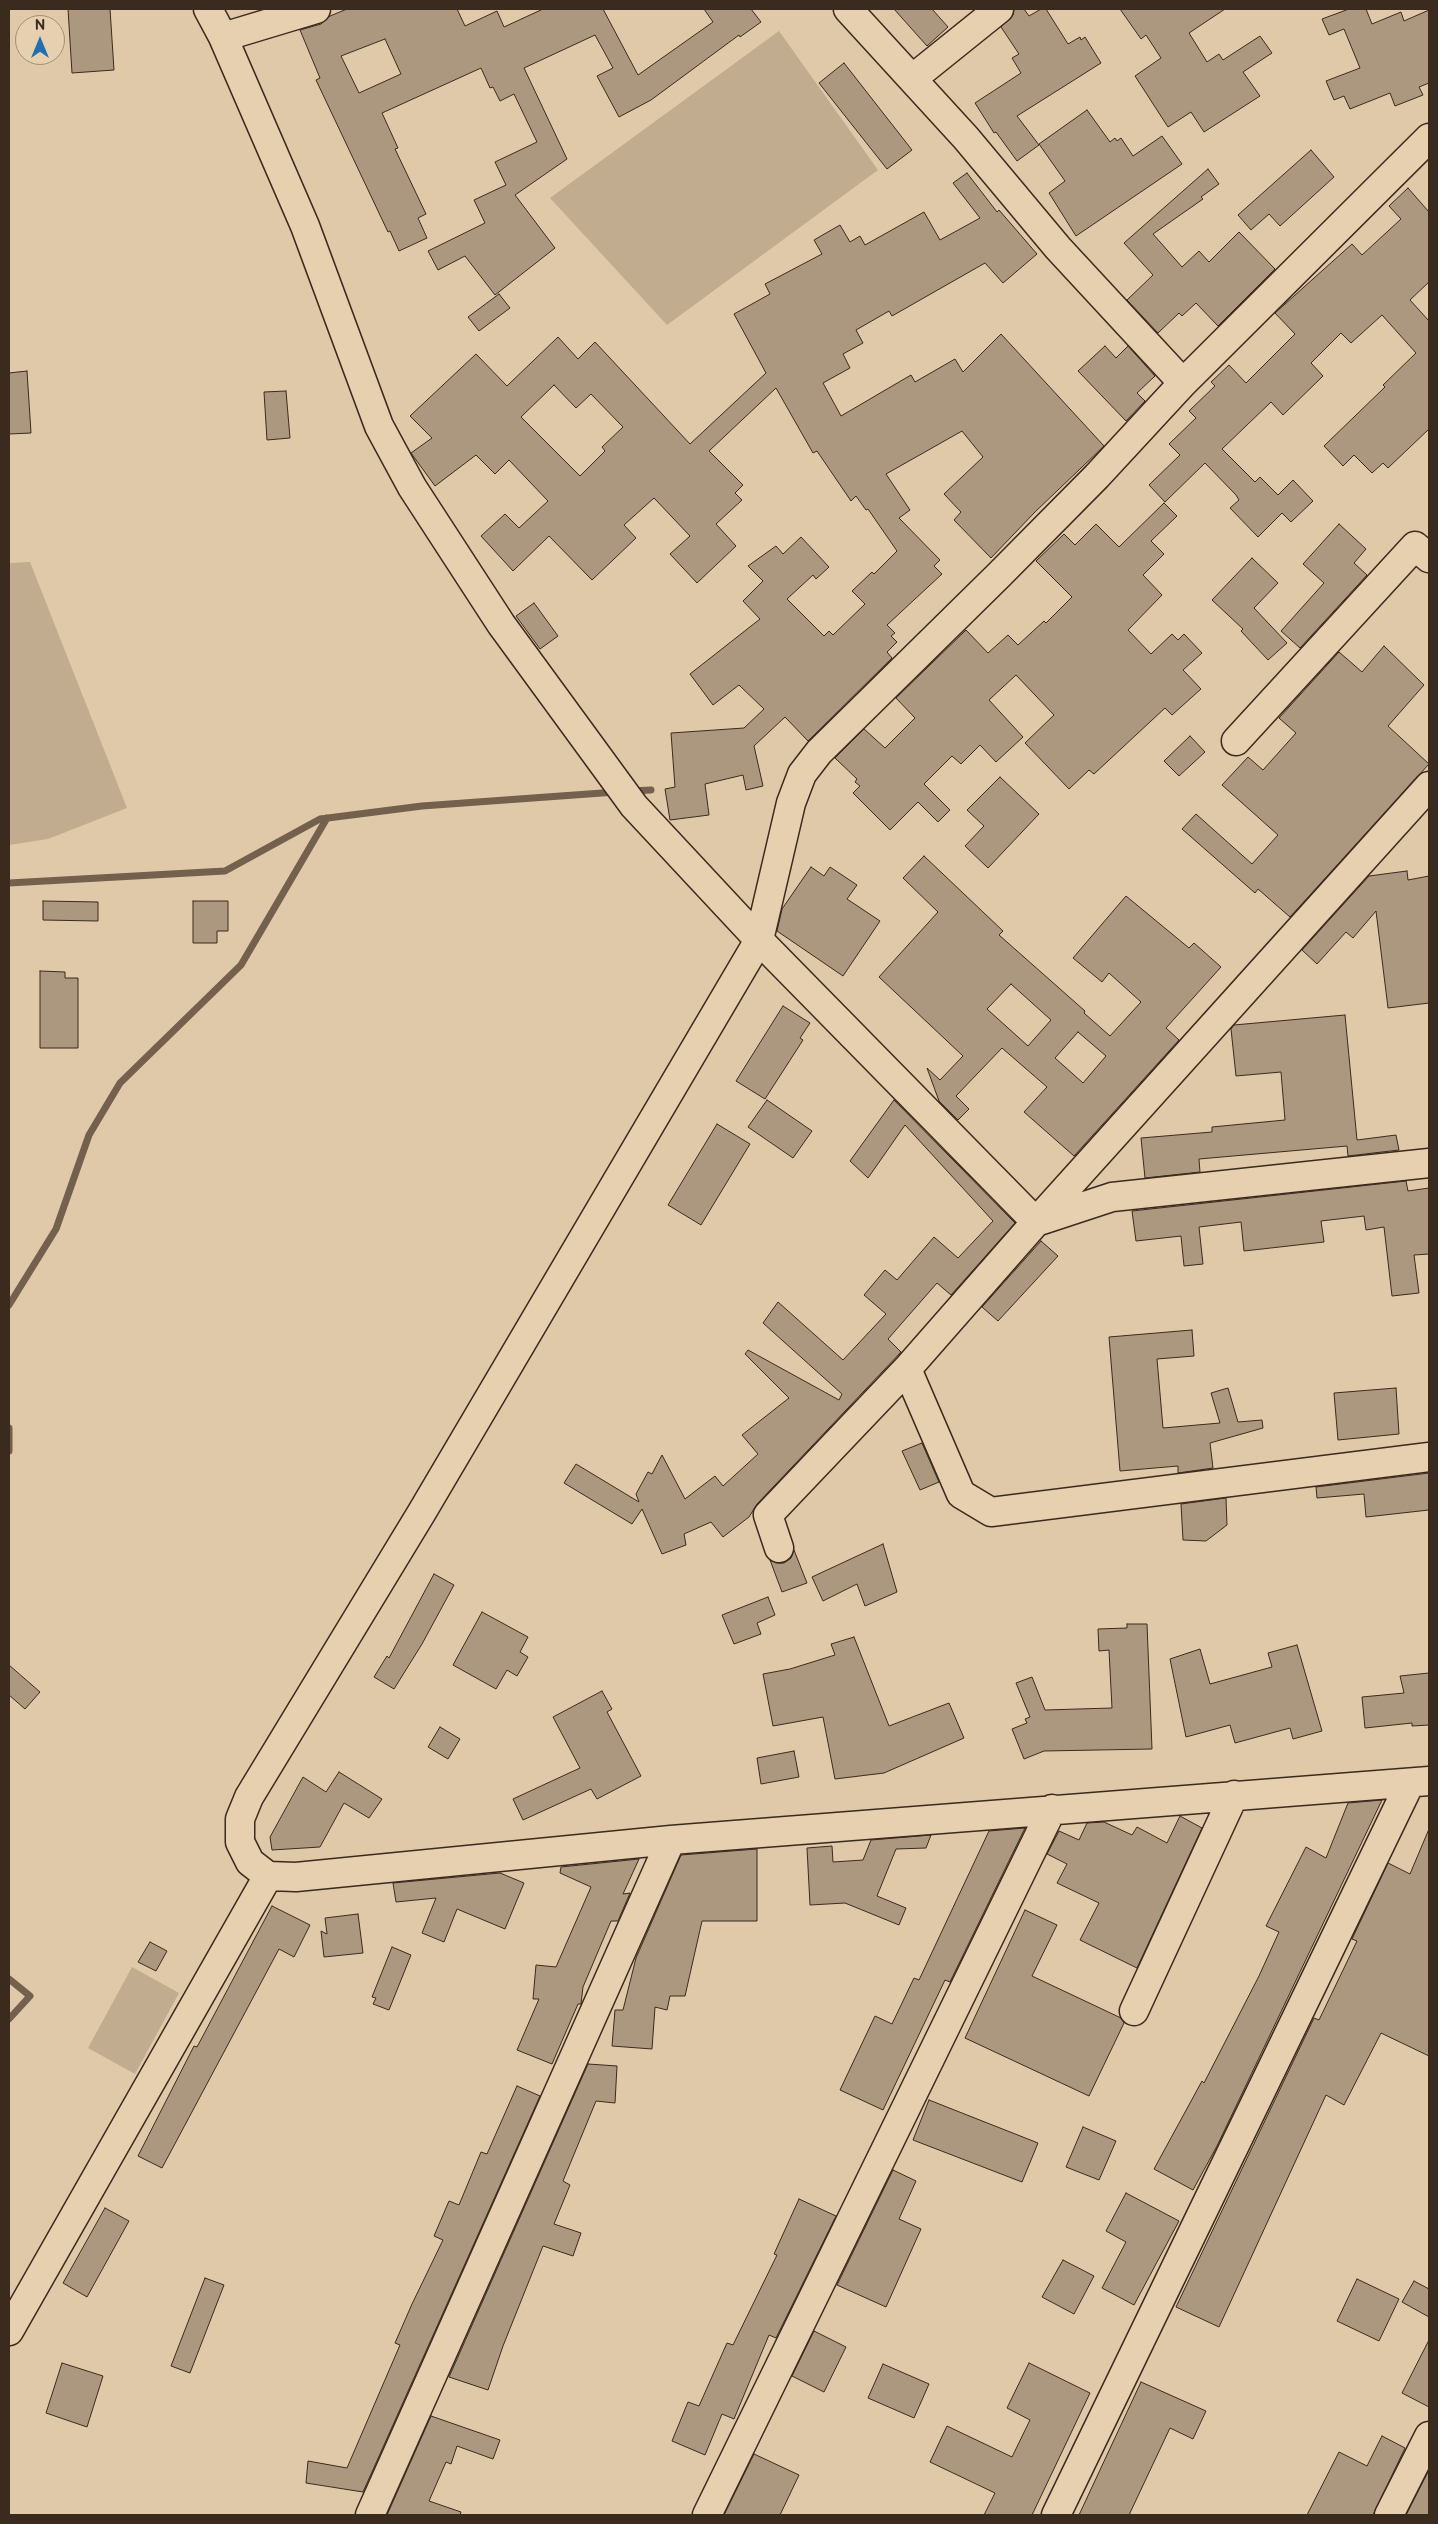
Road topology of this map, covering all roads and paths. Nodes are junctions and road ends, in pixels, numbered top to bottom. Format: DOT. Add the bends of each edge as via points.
graph roads {
  1 [pos="208,9"];
  2 [pos="316,9"];
  3 [pos="848,9"];
  4 [pos="1000,9"];
  5 [pos="223,37"];
  6 [pos="912,78"];
  7 [pos="1429,138"];
  8 [pos="1183,383"];
  9 [pos="1429,558"];
  10 [pos="1236,741"];
  11 [pos="1429,786"];
  12 [pos="759,940"];
  13 [pos="1429,1163"];
  14 [pos="1036,1222"];
  15 [pos="907,1369"];
  16 [pos="1429,1458"];
  17 [pos="779,1548"];
  18 [pos="1420,1782"];
  19 [pos="1234,1796"];
  20 [pos="1052,1809"];
  21 [pos="671,1840"];
  22 [pos="268,1876"];
  23 [pos="1134,2011"];
  24 [pos="9,2331"];
  25 [pos="1429,2436"];
  26 [pos="370,2515"];
  27 [pos="707,2515"];
  28 [pos="1056,2515"];
  29 [pos="1389,2515"];
  1 -- 5 [label="street"];
  2 -- 5 [label="street"];
  3 -- 6 [label="street"];
  4 -- 6 [label="street"];
  5 -- 12 [label="street" via="305,226 379,426 412,487 501,624 634,806"];
  6 -- 8 [label="street" via="1058,248"];
  7 -- 8 [label="street"];
  8 -- 12 [label="street" via="1097,476 818,752 802,774 791,803"];
  9 -- 10 [label="street" via="1415,546"];
  11 -- 14 [label="street"];
  12 -- 14 [label="street"];
  12 -- 22 [label="street" via="422,1512 249,1797 240,1819 240,1842 250,1862"];
  13 -- 14 [label="street" via="1112,1197"];
  14 -- 15 [label="street"];
  15 -- 16 [label="street" via="961,1494 991,1512"];
  15 -- 17 [label="street" via="768,1514"];
  18 -- 19 [label="street"];
  18 -- 28 [label="street"];
  19 -- 20 [label="street"];
  19 -- 23 [label="street"];
  20 -- 21 [label="street"];
  20 -- 27 [label="street"];
  21 -- 22 [label="street" via="296,1877"];
  21 -- 26 [label="street"];
  22 -- 24 [label="street"];
  25 -- 29 [label="street"];
}
